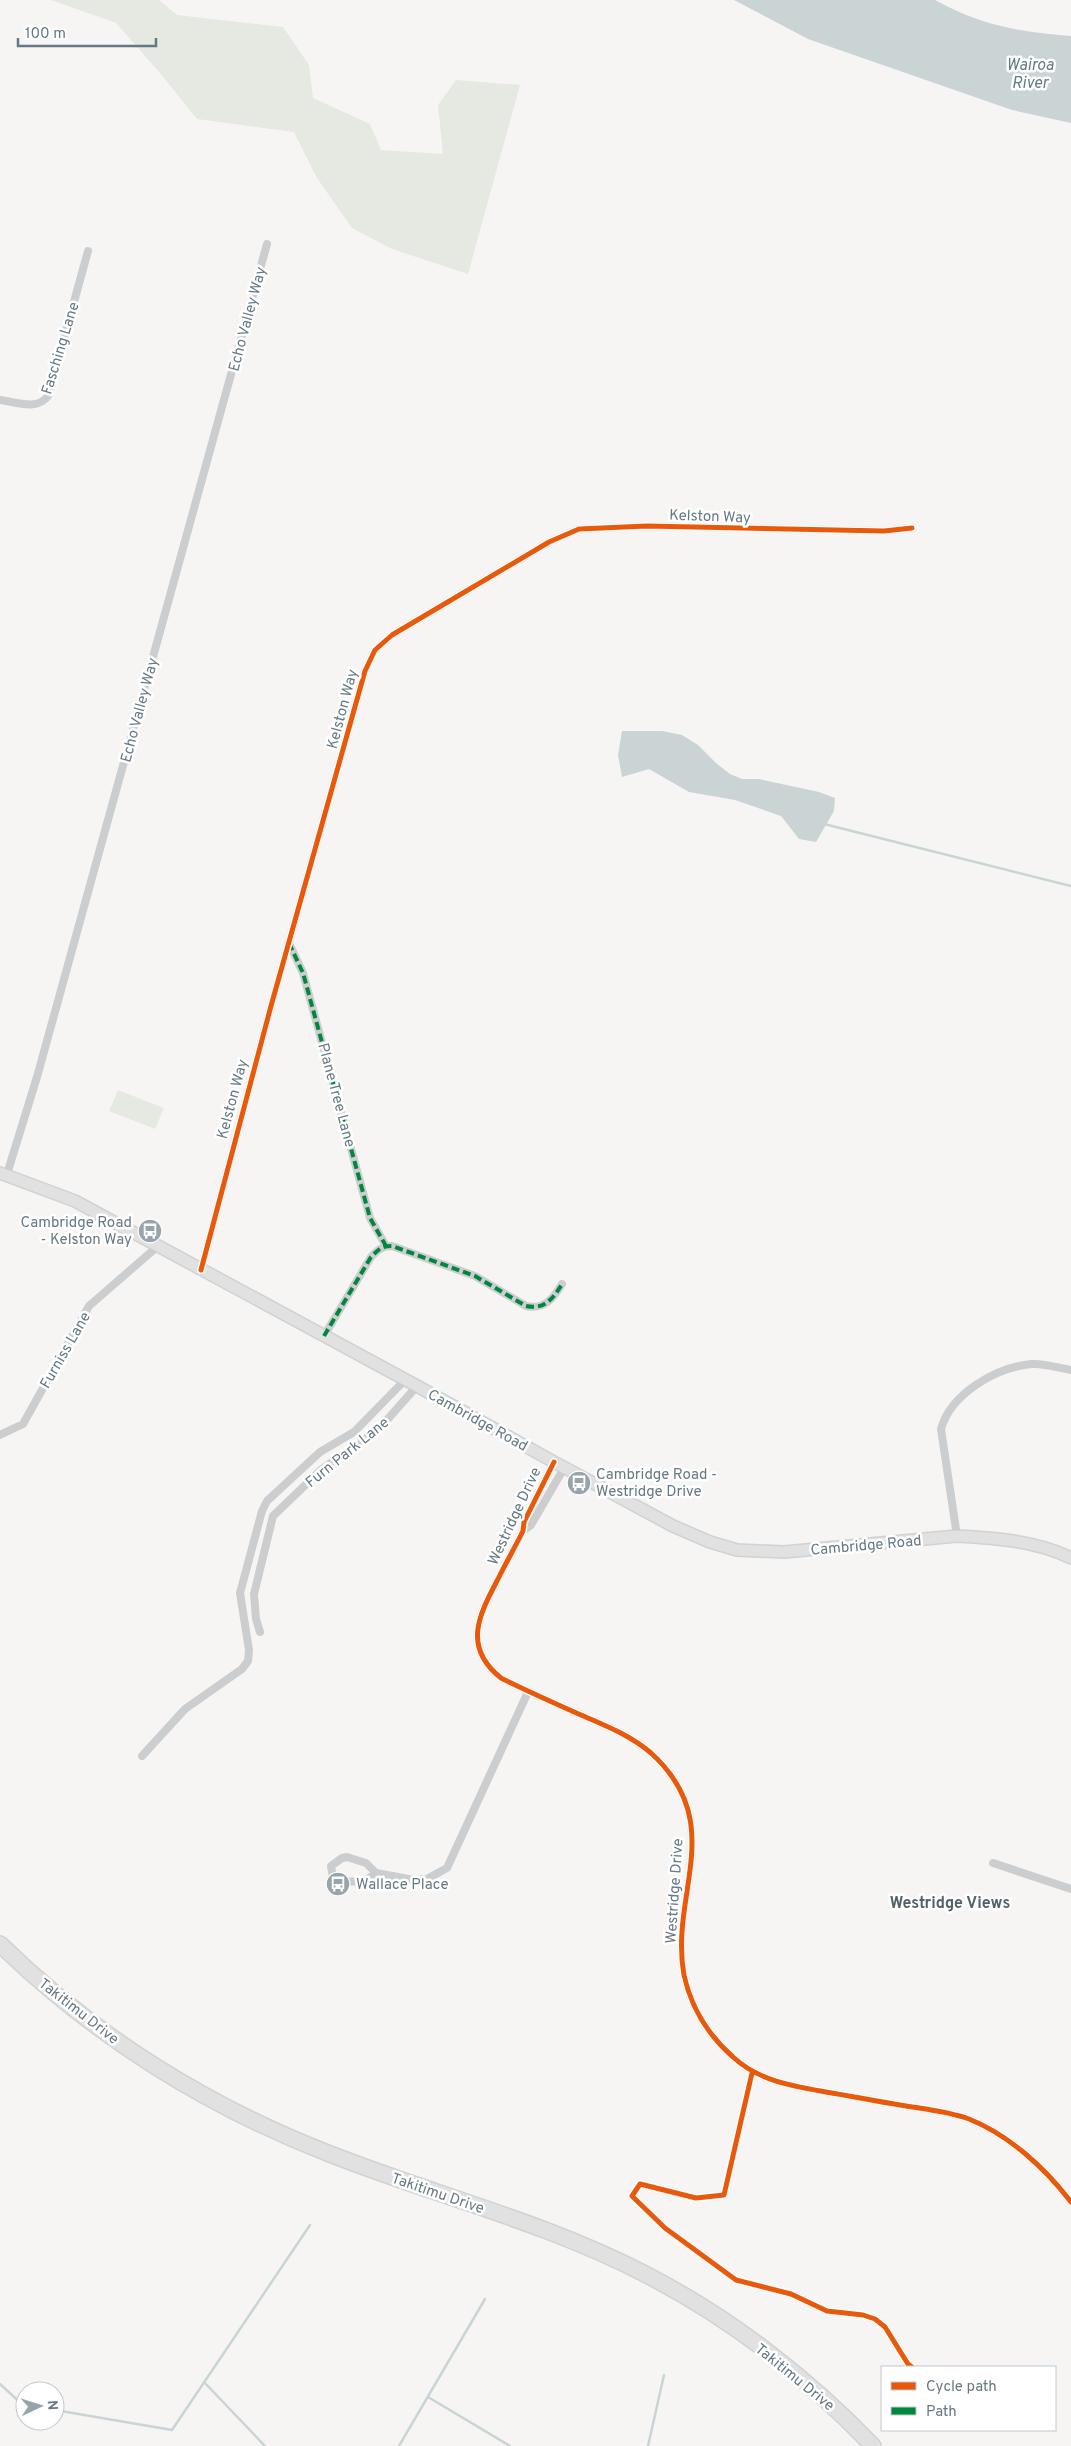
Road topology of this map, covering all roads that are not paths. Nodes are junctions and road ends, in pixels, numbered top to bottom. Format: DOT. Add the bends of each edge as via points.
graph roads {
  1 [pos="267,244"];
  2 [pos="88,251"];
  3 [pos="0,400"];
  4 [pos="912,528"];
  5 [pos="289,943"];
  6 [pos="4,1173"];
  7 [pos="158,1246"];
  8 [pos="386,1246"];
  9 [pos="201,1270"];
  10 [pos="562,1284"];
  11 [pos="324,1336"];
  12 [pos="1071,1370"];
  13 [pos="406,1380"];
  14 [pos="417,1386"];
  15 [pos="0,1435"];
  16 [pos="559,1465"];
  17 [pos="523,1531"];
  18 [pos="957,1536"];
  19 [pos="1071,1558"];
  20 [pos="260,1632"];
  21 [pos="528,1692"];
  22 [pos="142,1756"];
  23 [pos="993,1863"];
  24 [pos="376,1874"];
  25 [pos="1071,1889"];
  26 [pos="0,1944"];
  27 [pos="1068,2191"];
  28 [pos="1071,2202"];
  29 [pos="873,2446"];
  1 -- 6 [label="street, Echo Valley Way" via="37,1077"];
  2 -- 3 [label="street, Fasching Lane" via="48,396 36,405"];
  4 -- 5 [label="street, Kelston Way" via="884,532 647,526 579,529 549,542 392,636 374,650 365,672"];
  5 -- 8 [label="street, Plane Tree Lane" via="303,973 370,1218"];
  5 -- 9 [label="street, Kelston Way"];
  6 -- 7 [label="main road, Cambridge Road" via="75,1201"];
  7 -- 9 [label="main road, Cambridge Road"];
  7 -- 15 [label="street, Furniss Lane" via="89,1306 23,1424"];
  8 -- 10 [label="street" via="474,1276 534,1308 552,1300"];
  8 -- 11 [label="street" via="371,1257"];
  9 -- 11 [label="main road, Cambridge Road"];
  11 -- 13 [label="main road, Cambridge Road"];
  12 -- 18 [label="street" via="1034,1364 1002,1371 963,1395 945,1415 941,1429"];
  13 -- 14 [label="main road, Cambridge Road"];
  13 -- 22 [label="street" via="354,1432 320,1452 267,1501 240,1593 248,1635 248,1661 242,1669 185,1709"];
  14 -- 16 [label="main road, Cambridge Road"];
  14 -- 20 [label="street, Furn Park Lane" via="379,1429 322,1469 273,1516 254,1594"];
  16 -- 17 [label="street, Westridge Drive" via="524,1522"];
  16 -- 17 [label="street, Westridge Drive" via="531,1525"];
  16 -- 18 [label="main road, Cambridge Road" via="673,1526 737,1550 784,1552"];
  17 -- 21 [label="street, Westridge Drive" via="481,1610 477,1631 480,1652 492,1671"];
  18 -- 19 [label="main road, Cambridge Road" via="1030,1545"];
  21 -- 24 [label="street" via="447,1868 427,1879"];
  21 -- 27 [label="street, Westridge Drive" via="636,1741 664,1766 674,1781 689,1815 692,1842 682,1940 684,1973 688,1991 704,2025 733,2057 752,2073 779,2083 931,2109 969,2120 1007,2138"];
  23 -- 25 [label="street"];
  24 -- 24 [label="street" via="366,1881 340,1882 333,1877 331,1866 347,1857 366,1863"];
  26 -- 29 [label="highway, Takitimu Drive" via="118,2042 223,2106 330,2154 562,2237 645,2274 691,2300 799,2377"];
  27 -- 28 [label="street, Westridge Drive"];
}
